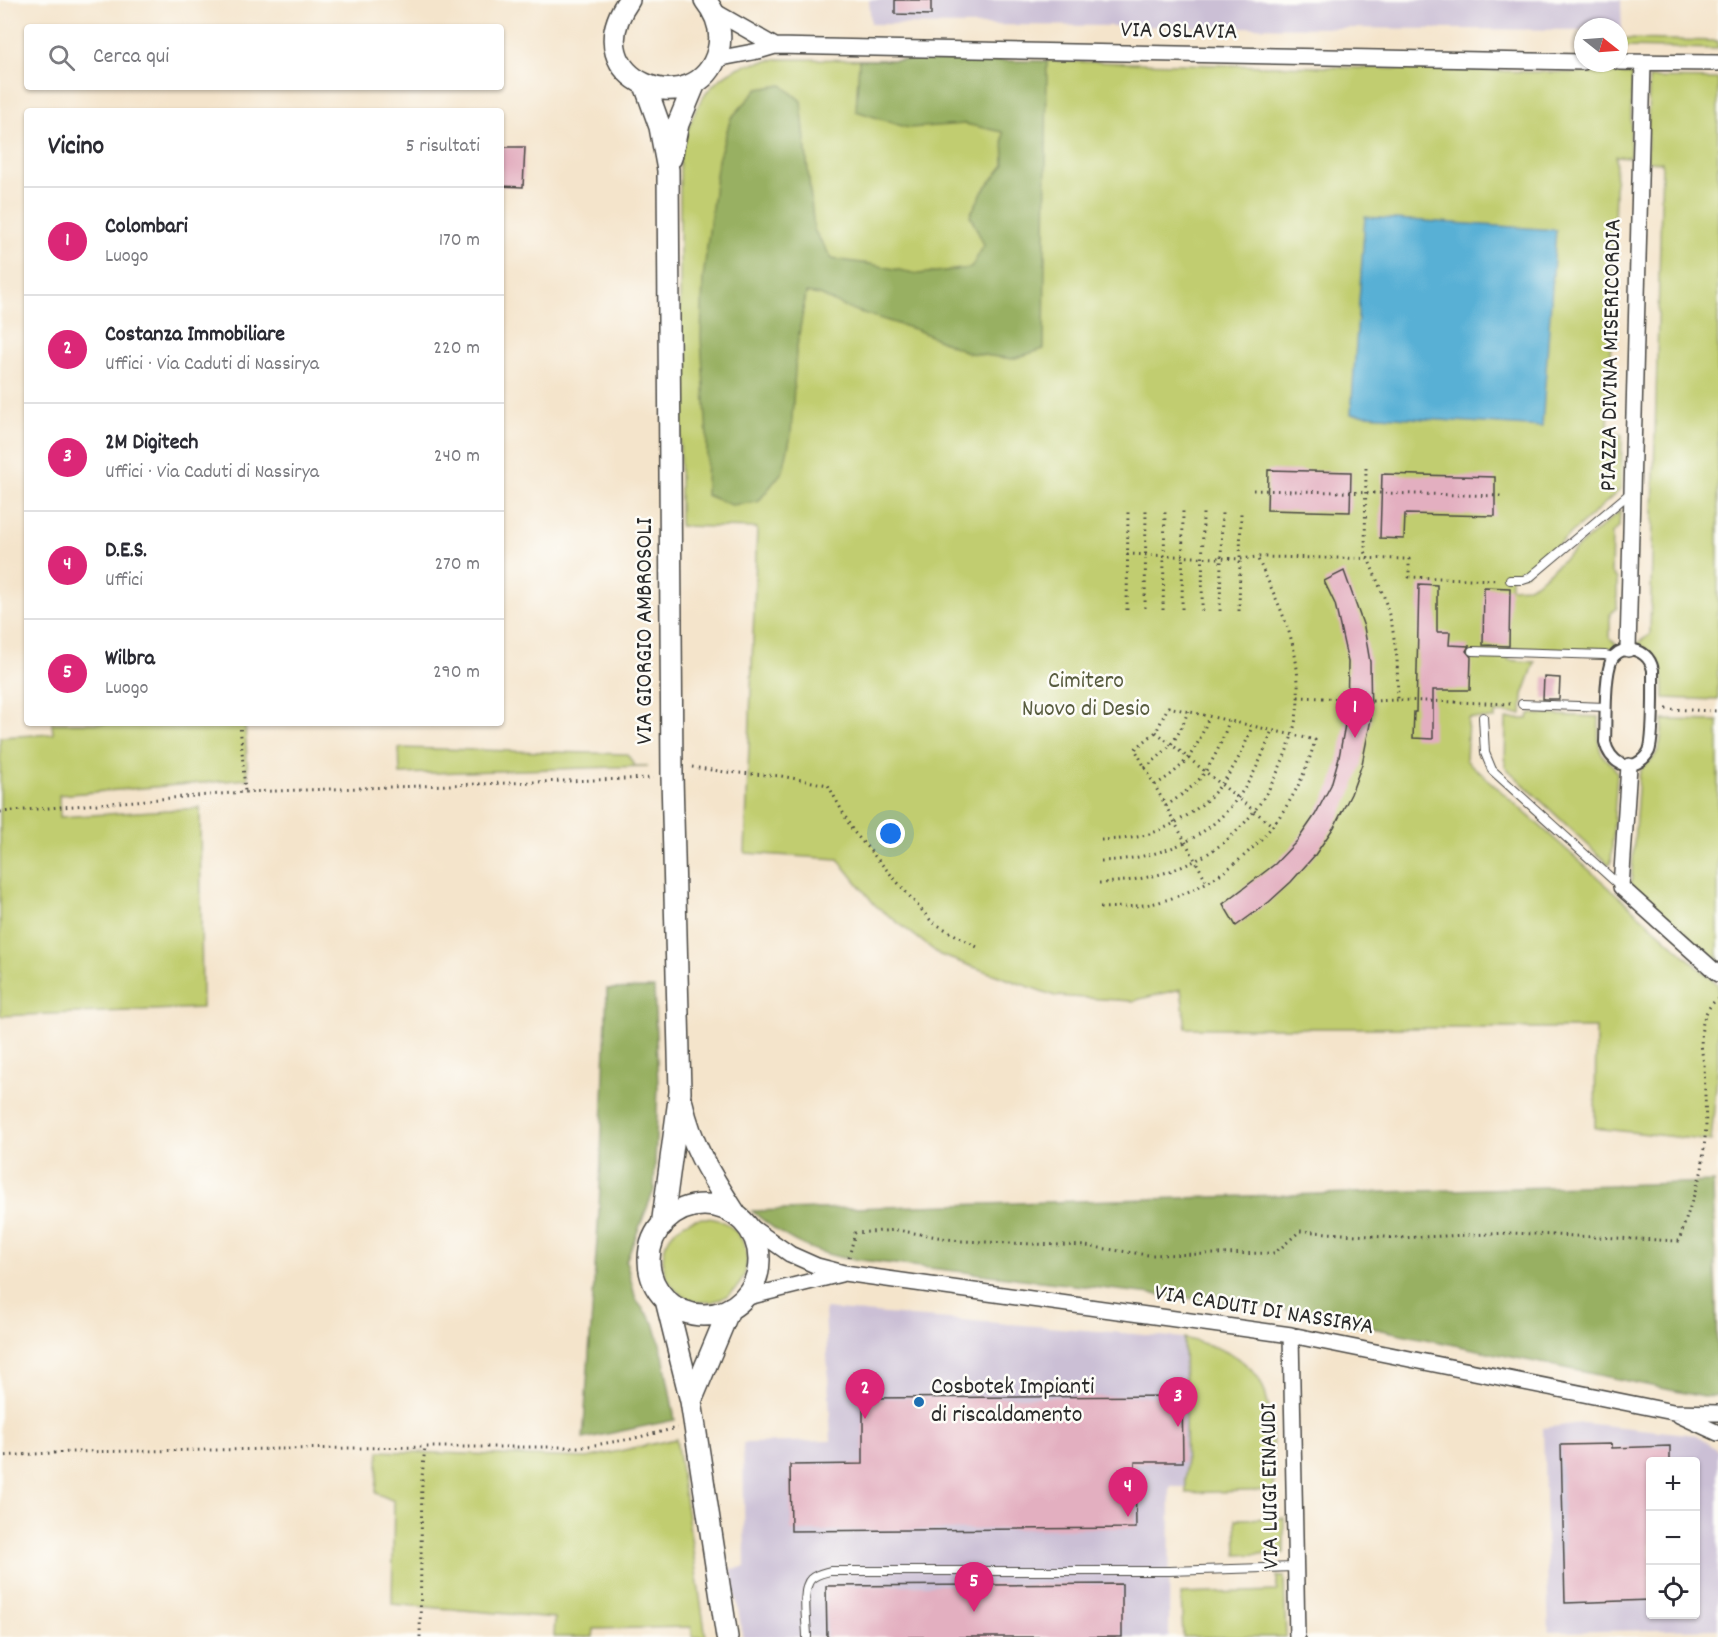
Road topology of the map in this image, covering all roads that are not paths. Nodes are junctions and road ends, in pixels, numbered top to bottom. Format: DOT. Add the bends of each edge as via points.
graph roads {
  1 [pos="629,0"];
  2 [pos="710,6"];
  3 [pos="775,46"];
  4 [pos="716,59"];
  5 [pos="1574,62"];
  6 [pos="1628,63"];
  7 [pos="1642,63"];
  8 [pos="1718,63"];
  9 [pos="695,82"];
  10 [pos="645,86"];
  11 [pos="668,170"];
  12 [pos="1631,492"];
  13 [pos="1510,580"];
  14 [pos="1628,649"];
  15 [pos="1472,651"];
  16 [pos="1613,657"];
  17 [pos="1522,705"];
  18 [pos="1606,707"];
  19 [pos="1484,717"];
  20 [pos="1629,766"];
  21 [pos="1621,887"];
  22 [pos="1718,974"];
  23 [pos="680,1092"];
  24 [pos="740,1219"];
  25 [pos="662,1226"];
  26 [pos="844,1274"];
  27 [pos="666,1300"];
  28 [pos="736,1304"];
  29 [pos="1291,1335"];
  30 [pos="690,1401"];
  31 [pos="1673,1412"];
  32 [pos="1718,1413"];
  33 [pos="1718,1433"];
  34 [pos="1294,1567"];
  35 [pos="727,1637"];
  36 [pos="807,1637"];
  37 [pos="1297,1637"];
  1 -- 10 [label="main road" via="620,13 615,46 621,63"];
  2 -- 3 [label="street, VIA OSLAVIA"];
  2 -- 4 [label="main road" via="719,27"];
  3 -- 4 [label="street, VIA OSLAVIA"];
  3 -- 5 [label="street, VIA OSLAVIA"];
  4 -- 9 [label="main road"];
  6 -- 7 [label="street"];
  7 -- 8 [label="street"];
  7 -- 12 [label="street, PIAZZA DIVINA MISERICORDIA"];
  9 -- 10 [label="main road" via="670,90"];
  9 -- 11 [label="main road, VIA GIORGIO AMBROSOLI" via="678,124"];
  10 -- 11 [label="main road, VIA GIORGIO AMBROSOLI" via="660,127"];
  11 -- 23 [label="main road, VIA GIORGIO AMBROSOLI" via="672,770"];
  12 -- 13 [label="lane" via="1529,578"];
  12 -- 14 [label="street, PIAZZA DIVINA MISERICORDIA"];
  14 -- 16 [label="street"];
  14 -- 20 [label="street" via="1642,653 1653,670 1649,751 1640,762"];
  15 -- 16 [label="lane"];
  16 -- 18 [label="street" via="1608,670"];
  17 -- 18 [label="lane"];
  18 -- 20 [label="street" via="1606,749 1612,758"];
  19 -- 21 [label="lane" via="1485,753 1492,770"];
  20 -- 21 [label="street"];
  21 -- 22 [label="street"];
  23 -- 24 [label="main road, VIA GIORGIO AMBROSOLI" via="701,1160"];
  23 -- 25 [label="main road, VIA GIORGIO AMBROSOLI"];
  24 -- 25 [label="main road" via="717,1207 697,1206 678,1212"];
  24 -- 26 [label="street, VIA CADUTI DI NASSIRYA" via="790,1254"];
  24 -- 28 [label="main road" via="754,1236 759,1269 754,1285"];
  25 -- 27 [label="main road" via="654,1240 650,1264"];
  26 -- 28 [label="street, VIA CADUTI DI NASSIRYA"];
  26 -- 29 [label="street, VIA CADUTI DI NASSIRYA"];
  27 -- 28 [label="main road" via="696,1315 713,1315"];
  27 -- 30 [label="main road"];
  28 -- 30 [label="main road"];
  29 -- 31 [label="street, VIA CADUTI DI NASSIRYA"];
  29 -- 34 [label="street, VIA LUIGI EINAUDI"];
  30 -- 35 [label="main road"];
  31 -- 32 [label="street, VIA CADUTI DI NASSIRYA"];
  31 -- 33 [label="street, VIA CADUTI DI NASSIRYA"];
  34 -- 36 [label="lane" via="830,1571 810,1579 805,1587"];
  34 -- 37 [label="street, VIA LUIGI EINAUDI"];
}
